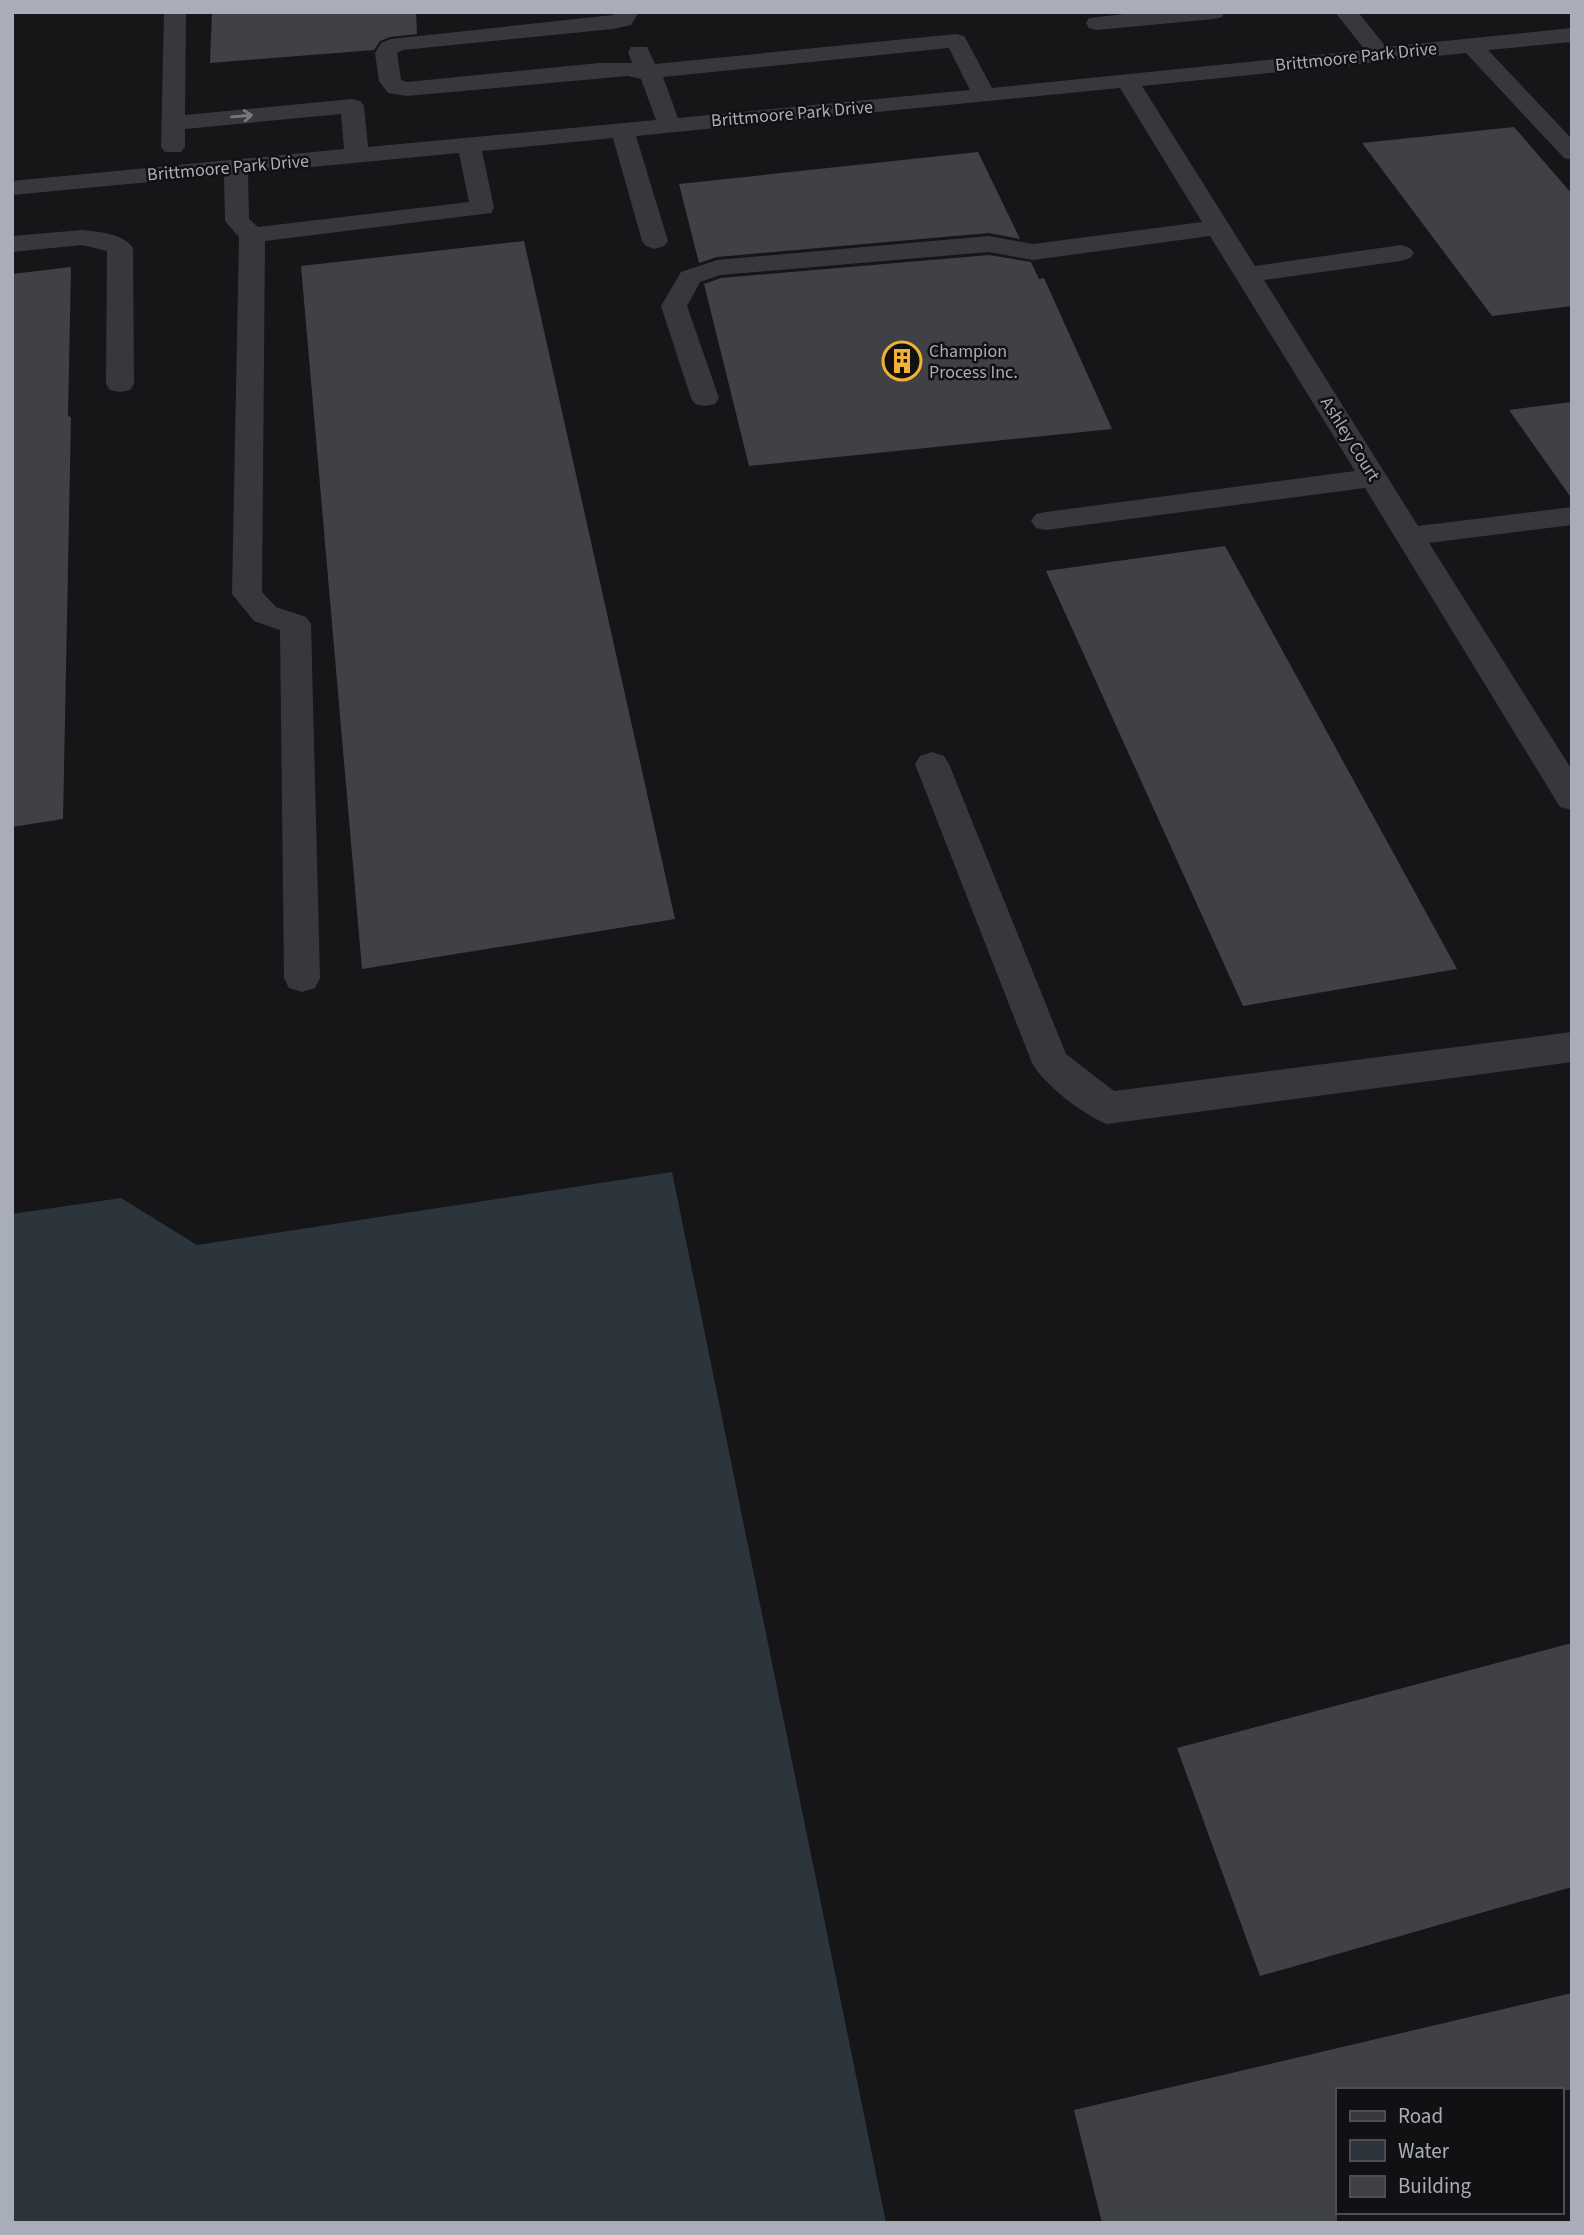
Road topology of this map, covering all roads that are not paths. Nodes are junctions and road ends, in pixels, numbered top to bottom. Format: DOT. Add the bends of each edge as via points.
graph roads {
  1 [pos="175,12"];
  2 [pos="1214,12"];
  3 [pos="1346,12"];
  4 [pos="628,14"];
  5 [pos="946,19"];
  6 [pos="1097,23"];
  7 [pos="1572,35"];
  8 [pos="956,41"];
  9 [pos="1471,45"];
  10 [pos="1380,54"];
  11 [pos="646,72"];
  12 [pos="1128,81"];
  13 [pos="985,96"];
  14 [pos="174,123"];
  15 [pos="669,125"];
  16 [pos="622,130"];
  17 [pos="469,144"];
  18 [pos="1572,153"];
  19 [pos="357,156"];
  20 [pos="236,167"];
  21 [pos="172,173"];
  22 [pos="12,188"];
  23 [pos="1218,227"];
  24 [pos="252,235"];
  25 [pos="655,241"];
  26 [pos="12,244"];
  27 [pos="1401,253"];
  28 [pos="1248,275"];
  29 [pos="120,384"];
  30 [pos="705,398"];
  31 [pos="1373,478"];
  32 [pos="1572,516"];
  33 [pos="1046,521"];
  34 [pos="1410,536"];
  35 [pos="932,764"];
  36 [pos="1572,797"];
  37 [pos="302,978"];
  38 [pos="1572,1046"];
  1 -- 14 [label="street"];
  2 -- 6 [label="street"];
  3 -- 10 [label="street"];
  4 -- 11 [label="street"];
  4 -- 11 [label="street" via="613,22 399,44 386,52 390,81 396,88 407,89 599,69"];
  5 -- 8 [label="street"];
  7 -- 9 [label="street, Brittmoore Park Drive"];
  8 -- 11 [label="street"];
  8 -- 13 [label="street"];
  9 -- 10 [label="street, Brittmoore Park Drive"];
  9 -- 18 [label="street"];
  10 -- 12 [label="street, Brittmoore Park Drive"];
  11 -- 15 [label="street"];
  12 -- 13 [label="street, Brittmoore Park Drive"];
  12 -- 23 [label="street, Ashley Court"];
  13 -- 15 [label="street, Brittmoore Park Drive"];
  14 -- 19 [label="street, one-way" via="352,106"];
  14 -- 21 [label="street"];
  15 -- 16 [label="street, Brittmoore Park Drive"];
  16 -- 17 [label="street, Brittmoore Park Drive"];
  16 -- 25 [label="street"];
  17 -- 19 [label="street, Brittmoore Park Drive"];
  17 -- 24 [label="street" via="482,208"];
  19 -- 20 [label="street, Brittmoore Park Drive"];
  20 -- 21 [label="street, Brittmoore Park Drive"];
  20 -- 24 [label="street" via="237,221"];
  21 -- 22 [label="street, Brittmoore Park Drive"];
  23 -- 28 [label="street, Ashley Court"];
  23 -- 30 [label="street" via="1033,252 989,244 717,268 690,277 674,306"];
  24 -- 37 [label="street" via="247,594 265,614 295,624"];
  26 -- 29 [label="street" via="89,238 107,239 120,248"];
  27 -- 28 [label="street"];
  28 -- 31 [label="street, Ashley Court"];
  31 -- 33 [label="street"];
  31 -- 34 [label="street, Ashley Court"];
  32 -- 34 [label="street"];
  34 -- 36 [label="street, Ashley Court"];
  35 -- 38 [label="street" via="1051,1063 1107,1108"];
}
